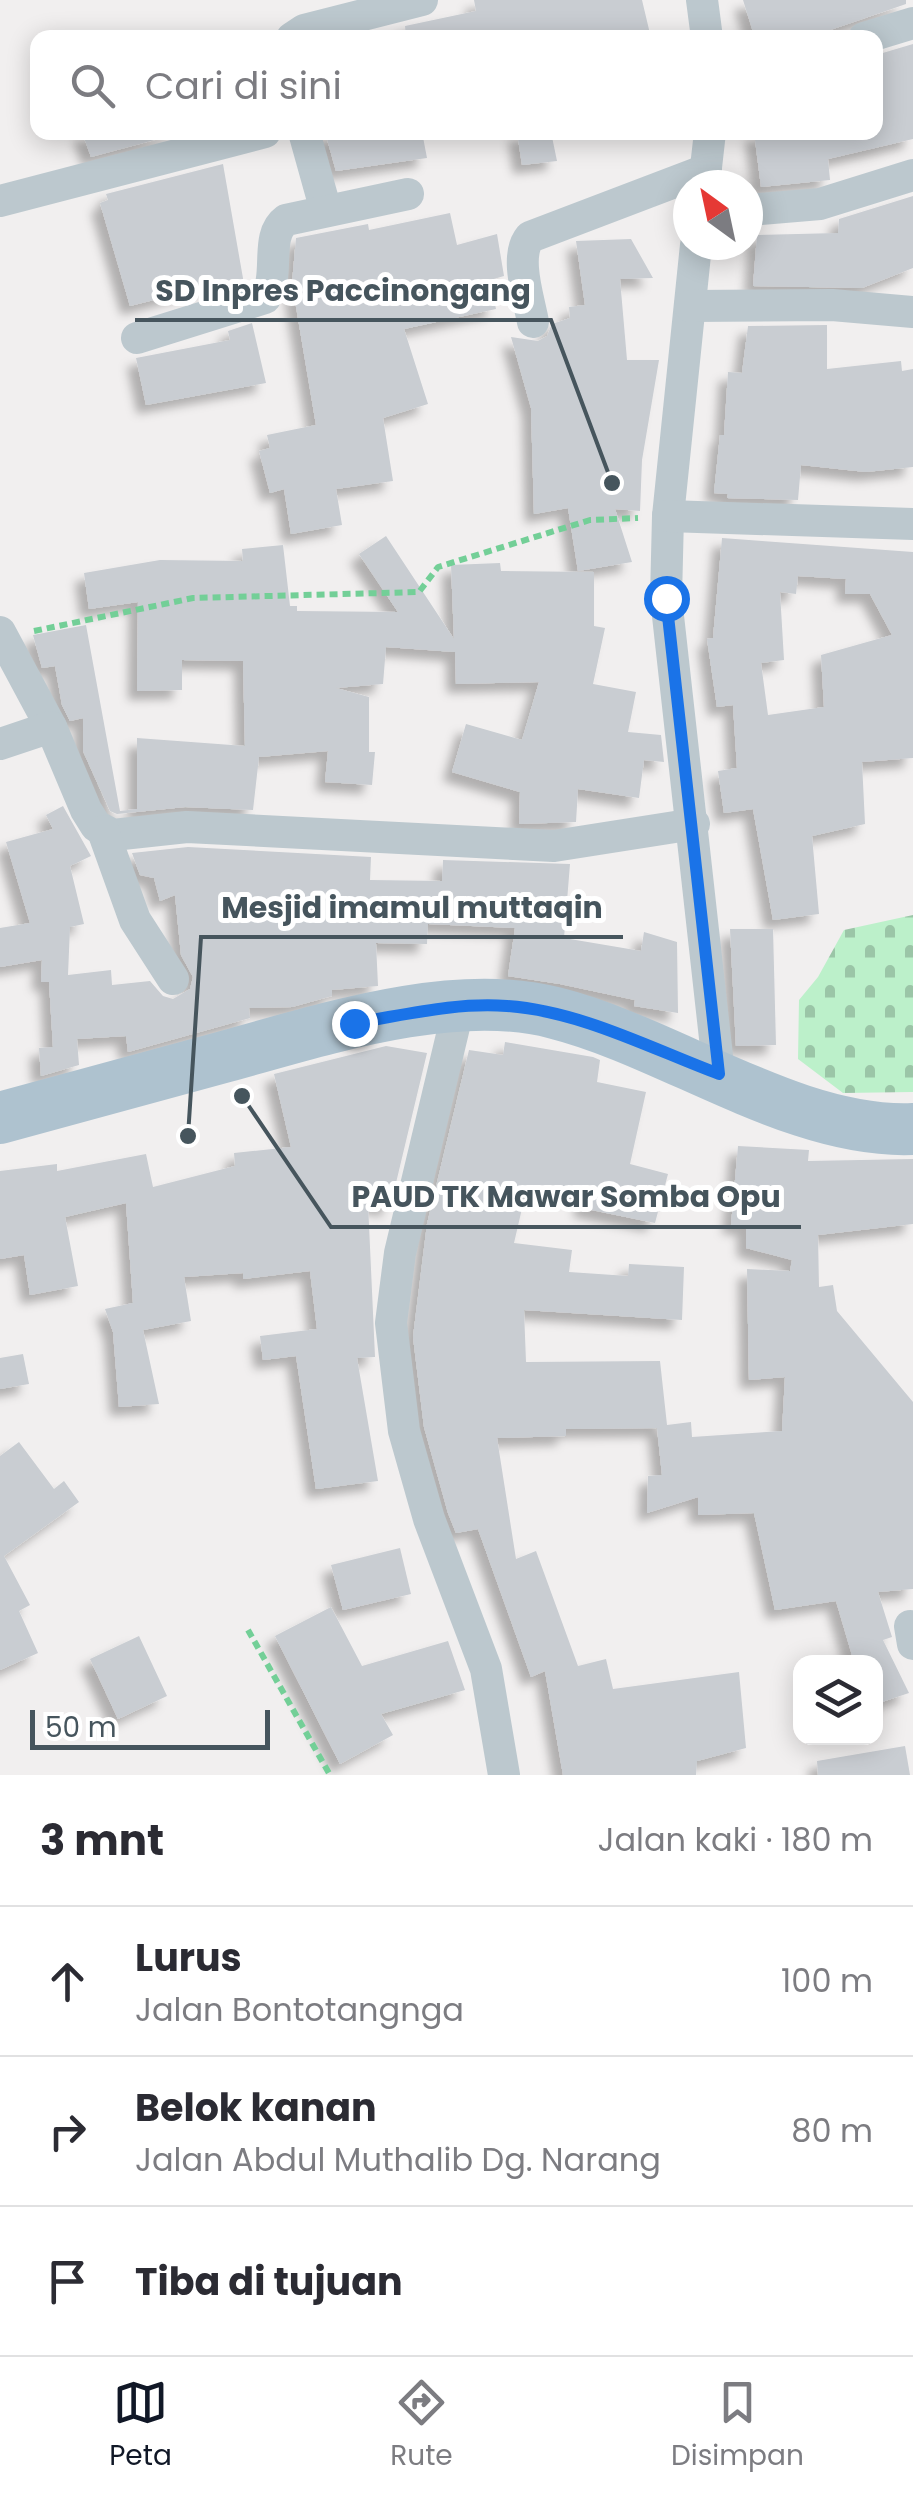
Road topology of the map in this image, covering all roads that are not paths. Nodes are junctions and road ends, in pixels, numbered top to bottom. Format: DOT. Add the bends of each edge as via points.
graph roads {
  1 [pos="422,0"];
  2 [pos="702,0"];
  3 [pos="913,23"];
  4 [pos="304,30"];
  5 [pos="706,30"];
  6 [pos="883,32"];
  7 [pos="235,140"];
  8 [pos="306,140"];
  9 [pos="709,140"];
  10 [pos="706,170"];
  11 [pos="913,175"];
  12 [pos="673,189"];
  13 [pos="408,194"];
  14 [pos="0,200"];
  15 [pos="763,209"];
  16 [pos="326,211"];
  17 [pos="695,260"];
  18 [pos="690,306"];
  19 [pos="913,312"];
  20 [pos="533,322"];
  21 [pos="137,338"];
  22 [pos="668,516"];
  23 [pos="913,524"];
  24 [pos="2,635"];
  25 [pos="50,728"];
  26 [pos="0,744"];
  27 [pos="694,824"];
  28 [pos="103,830"];
  29 [pos="172,979"];
  30 [pos="459,1006"];
  31 [pos="719,1074"];
  32 [pos="0,1118"];
  33 [pos="913,1129"];
  34 [pos="504,1775"];
  1 -- 4 [label="street"];
  2 -- 5 [label="street"];
  3 -- 6 [label="street"];
  7 -- 14 [label="street"];
  8 -- 16 [label="street"];
  9 -- 10 [label="street"];
  11 -- 15 [label="street" via="820,204"];
  12 -- 20 [label="street" via="530,237 524,260"];
  13 -- 16 [label="street"];
  16 -- 21 [label="street" via="280,223 269,293 257,303"];
  17 -- 18 [label="street"];
  18 -- 19 [label="street"];
  18 -- 22 [label="street"];
  22 -- 23 [label="street"];
  22 -- 27 [label="street" via="666,598"];
  24 -- 25 [label="street"];
  25 -- 26 [label="street"];
  25 -- 28 [label="street" via="86,810"];
  27 -- 28 [label="street" via="554,846 245,829 113,836"];
  27 -- 31 [label="street"];
  28 -- 29 [label="street" via="135,920"];
  30 -- 31 [label="main road" via="555,1013"];
  30 -- 32 [label="main road" via="354,1023"];
  30 -- 34 [label="street" via="402,1240 391,1324 409,1450 486,1669"];
  31 -- 33 [label="main road" via="796,1110"];
}
